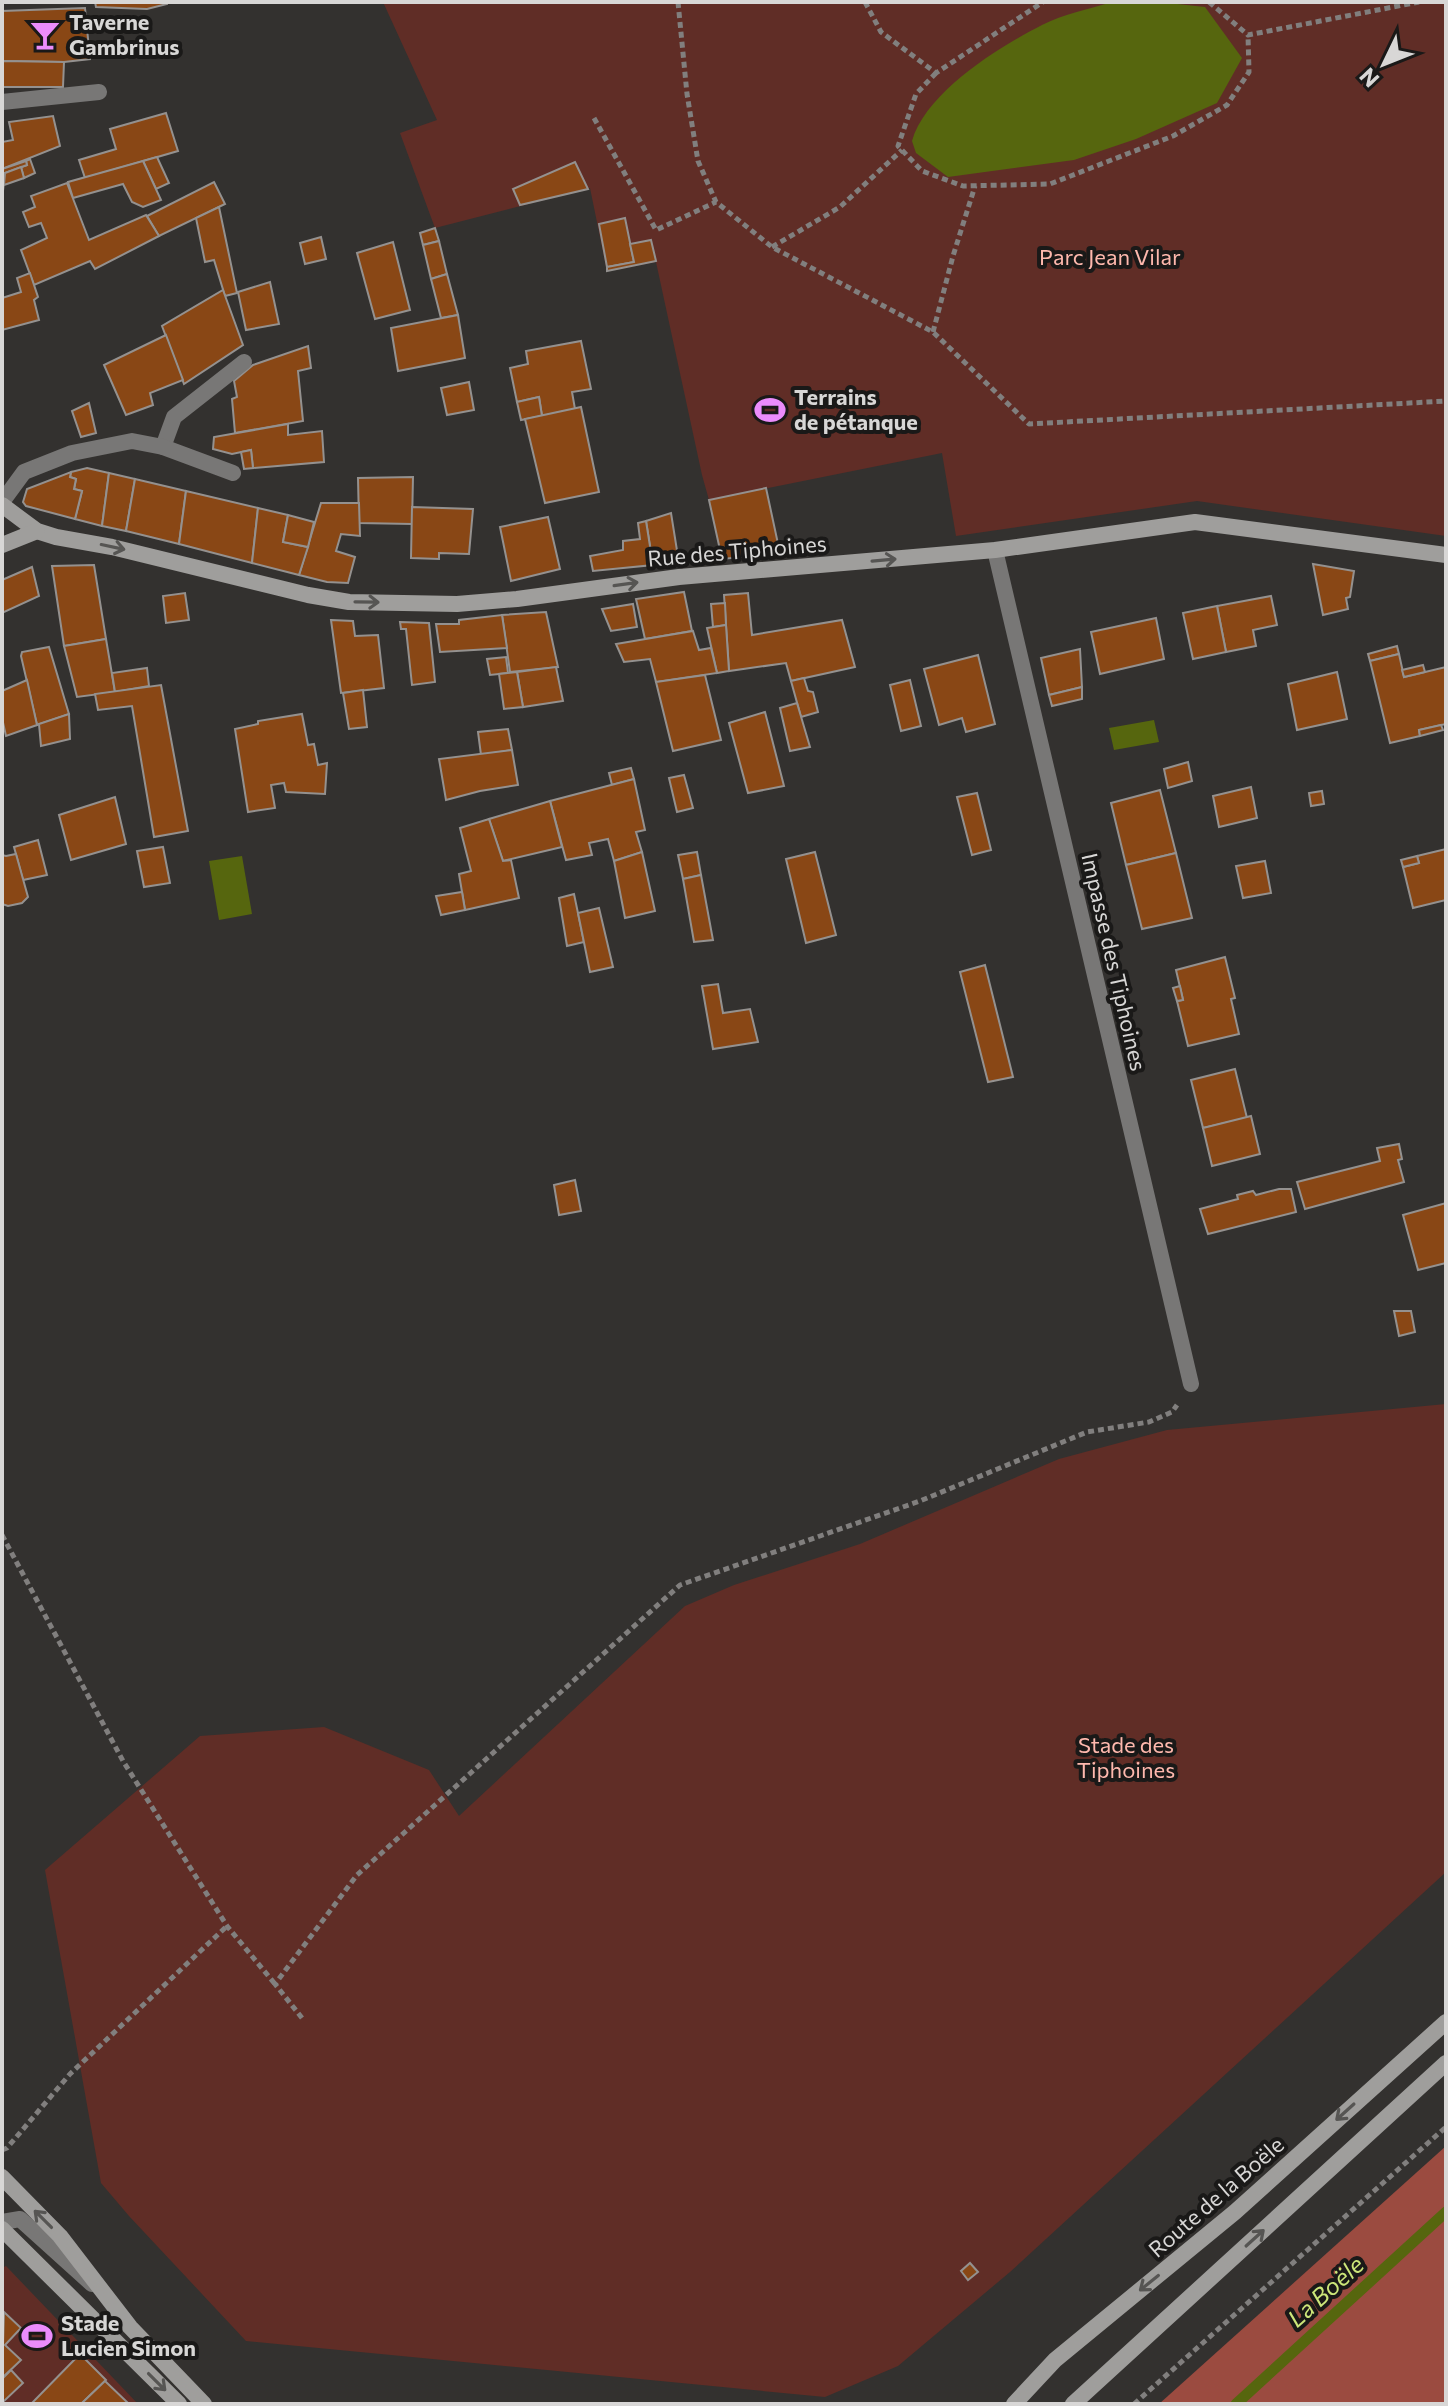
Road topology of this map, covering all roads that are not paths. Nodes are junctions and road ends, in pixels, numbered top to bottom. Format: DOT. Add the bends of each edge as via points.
graph roads {
  1 [pos="99,92"];
  2 [pos="2,102"];
  3 [pos="244,362"];
  4 [pos="163,447"];
  5 [pos="233,473"];
  6 [pos="2,504"];
  7 [pos="37,531"];
  8 [pos="2,545"];
  9 [pos="995,550"];
  10 [pos="1446,555"];
  11 [pos="1191,1384"];
  12 [pos="1446,2022"];
  13 [pos="1446,2063"];
  14 [pos="2,2177"];
  15 [pos="2,2222"];
  16 [pos="2,2229"];
  17 [pos="108,2299"];
  18 [pos="179,2404"];
  19 [pos="204,2404"];
  20 [pos="1014,2404"];
  21 [pos="1073,2404"];
  1 -- 2 [label="street"];
  3 -- 4 [label="street" via="174,417"];
  4 -- 5 [label="street"];
  4 -- 6 [label="street" via="132,441 72,453 24,472"];
  6 -- 7 [label="main road"];
  7 -- 8 [label="main road"];
  7 -- 9 [label="main road, Rue des Tiphoines, one-way" via="327,599 457,604 679,577"];
  9 -- 10 [label="main road, Rue des Tiphoines" via="1195,522"];
  9 -- 11 [label="street, Impasse des Tiphoines"];
  12 -- 20 [label="main road, Route de la Boële, one-way" via="1235,2212 1055,2360"];
  21 -- 13 [label="main road, one-way"];
  17 -- 14 [label="main road, one-way" via="60,2236"];
  15 -- 17 [label="street" via="20,2219"];
  16 -- 18 [label="main road, one-way"];
  17 -- 19 [label="main road"];
}
